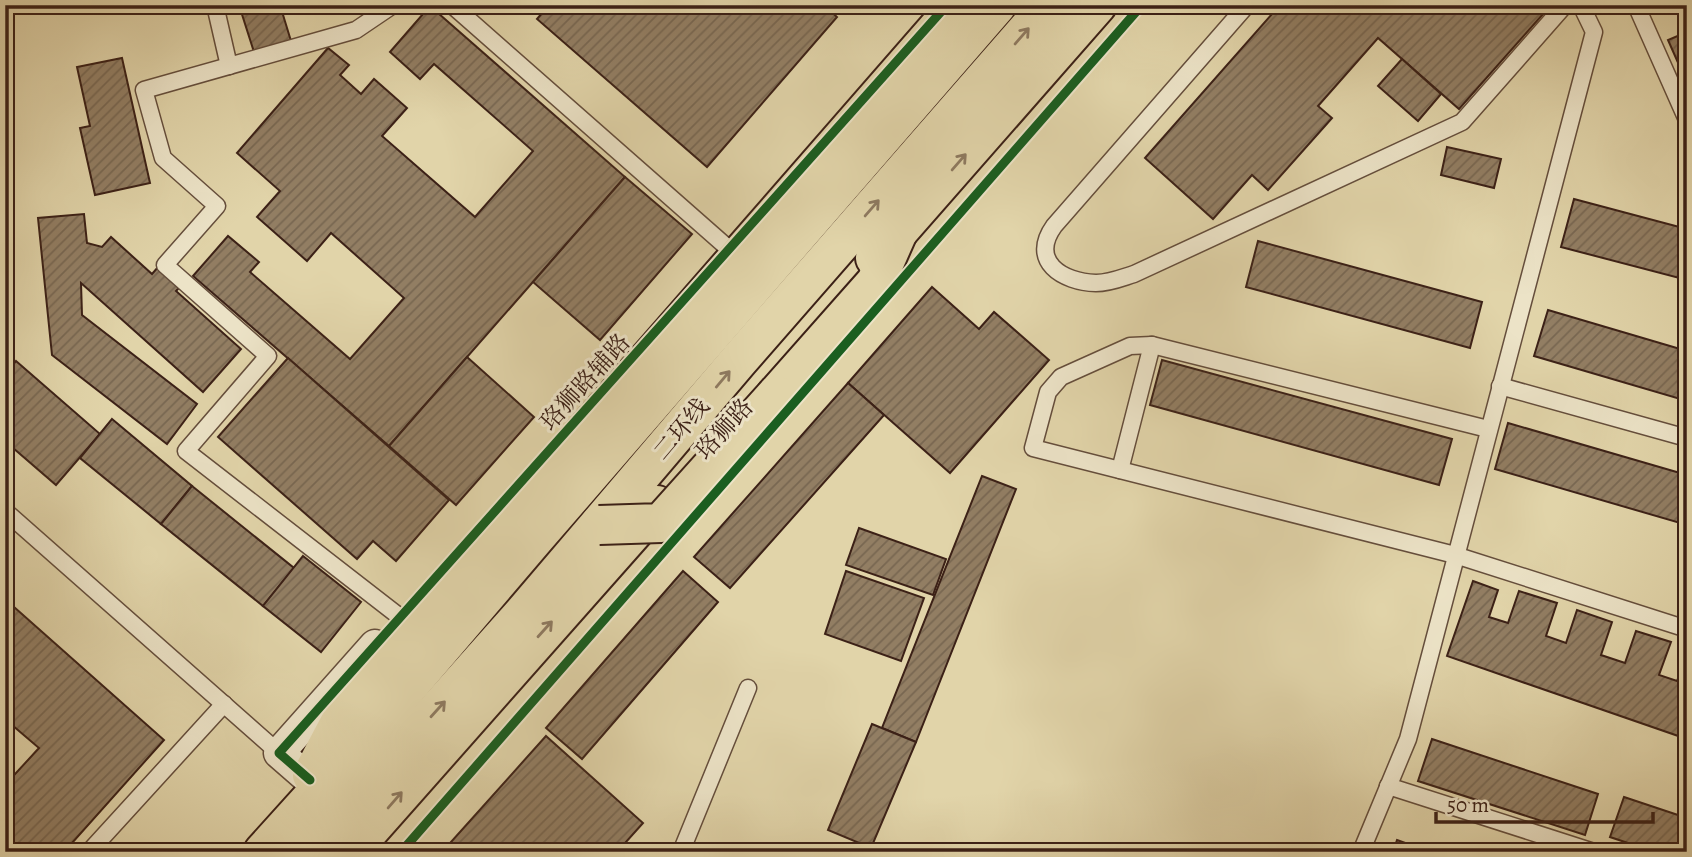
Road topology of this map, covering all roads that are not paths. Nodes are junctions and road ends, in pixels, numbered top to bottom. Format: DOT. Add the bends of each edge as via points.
graph roads {
  1 [pos="215,5"];
  2 [pos="393,5"];
  3 [pos="452,5"];
  4 [pos="947,5"];
  5 [pos="958,5"];
  6 [pos="984,5"];
  7 [pos="997,5"];
  8 [pos="1049,5"];
  9 [pos="1097,5"];
  10 [pos="1247,5"];
  11 [pos="1565,5"];
  12 [pos="1581,5"];
  13 [pos="1636,5"];
  14 [pos="229,66"];
  15 [pos="1687,120"];
  16 [pos="898,232"];
  17 [pos="729,249"];
  18 [pos="1152,345"];
  19 [pos="1500,386"];
  20 [pos="1488,429"];
  21 [pos="1687,438"];
  22 [pos="1120,470"];
  23 [pos="5,511"];
  24 [pos="599,524"];
  25 [pos="1455,555"];
  26 [pos="400,617"];
  27 [pos="1687,629"];
  28 [pos="748,688"];
  29 [pos="224,704"];
  30 [pos="279,753"];
  31 [pos="310,780"];
  32 [pos="1388,786"];
  33 [pos="89,852"];
  34 [pos="245,852"];
  35 [pos="263,852"];
  36 [pos="311,852"];
  37 [pos="350,852"];
  38 [pos="681,852"];
  39 [pos="1361,852"];
  40 [pos="1594,852"];
  1 -- 14 [label="lane"];
  2 -- 14 [label="lane" via="356,30"];
  3 -- 17 [label="lane"];
  4 -- 17 [label="street, 珞狮路辅路"];
  5 -- 31 [label="main road" via="363,687"];
  6 -- 31 [label="main road"];
  7 -- 35 [label="main road, 二环线"];
  24 -- 8 [label="main road, 二环线, one-way"];
  16 -- 9 [label="main road, 珞狮路, one-way"];
  10 -- 11 [label="lane" via="1054,226 1044,245 1046,258 1056,270 1098,283 1134,274 1462,122"];
  12 -- 19 [label="lane" via="1594,32"];
  13 -- 15 [label="lane"];
  14 -- 26 [label="lane" via="144,90 163,158 217,206 165,265 268,356 186,451"];
  16 -- 24 [label="main road, bridge" via="876,282 661,523"];
  37 -- 16 [label="main road, 珞狮路, one-way"];
  17 -- 26 [label="street, 珞狮路辅路"];
  18 -- 20 [label="lane"];
  18 -- 22 [label="lane"];
  18 -- 22 [label="lane" via="1130,346 1061,377 1048,392 1032,448"];
  19 -- 20 [label="lane"];
  19 -- 21 [label="lane"];
  20 -- 25 [label="lane"];
  22 -- 25 [label="lane"];
  23 -- 29 [label="lane"];
  36 -- 24 [label="main road, 二环线, one-way"];
  25 -- 27 [label="lane"];
  25 -- 32 [label="lane" via="1408,739"];
  26 -- 30 [label="street, 珞狮路辅路"];
  28 -- 38 [label="lane"];
  29 -- 30 [label="lane"];
  29 -- 33 [label="lane"];
  30 -- 31 [label="street"];
  31 -- 34 [label="main road"];
  32 -- 39 [label="lane"];
  32 -- 40 [label="lane"];
}
